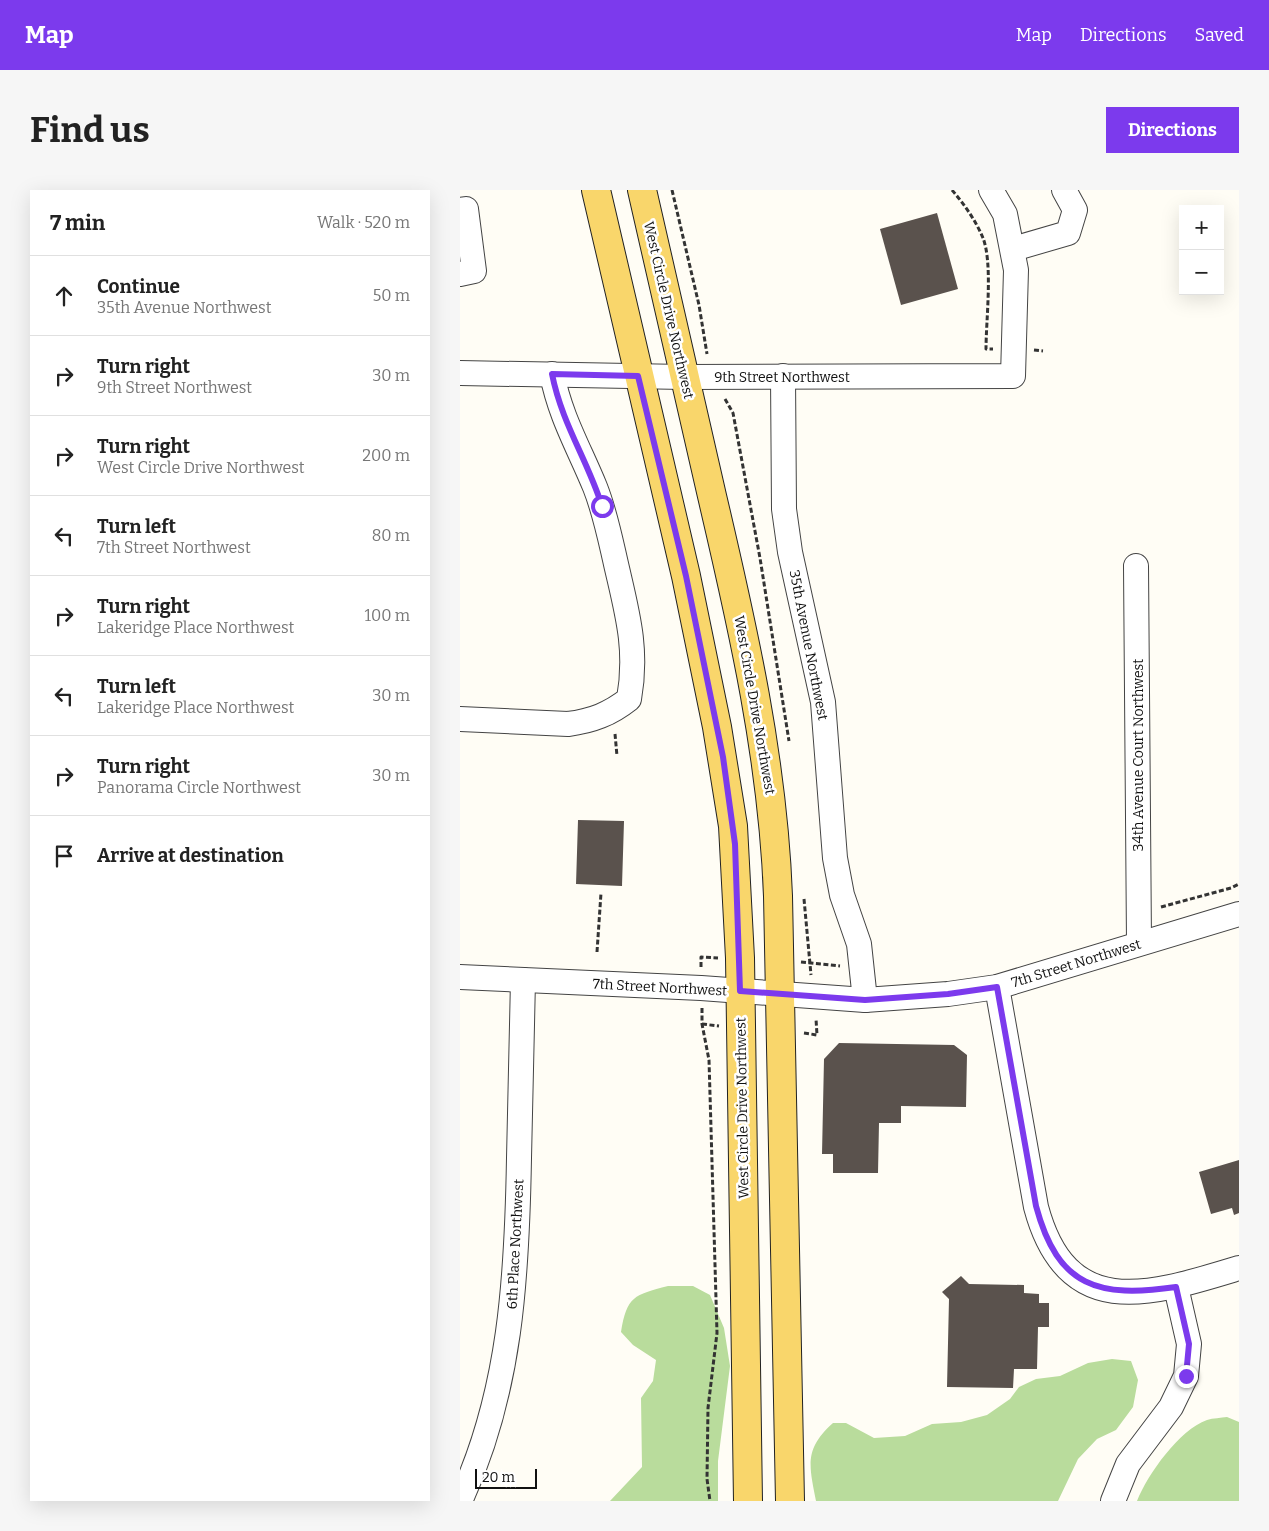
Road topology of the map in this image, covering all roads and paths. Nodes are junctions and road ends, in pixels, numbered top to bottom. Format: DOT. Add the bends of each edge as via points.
graph roads {
  1 [pos="596,190"];
  2 [pos="642,190"];
  3 [pos="672,190"];
  4 [pos="952,190"];
  5 [pos="991,190"];
  6 [pos="1064,190"];
  7 [pos="462,203"];
  8 [pos="1013,249"];
  9 [pos="460,274"];
  10 [pos="704,342"];
  11 [pos="986,349"];
  12 [pos="460,373"];
  13 [pos="552,374"];
  14 [pos="638,376"];
  15 [pos="783,376"];
  16 [pos="684,377"];
  17 [pos="1136,566"];
  18 [pos="460,719"];
  19 [pos="614,728"];
  20 [pos="617,756"];
  21 [pos="1239,884"];
  22 [pos="601,893"];
  23 [pos="1139,913"];
  24 [pos="1239,914"];
  25 [pos="1138,943"];
  26 [pos="597,952"];
  27 [pos="810,963"];
  28 [pos="847,966"];
  29 [pos="460,977"];
  30 [pos="523,980"];
  31 [pos="997,987"];
  32 [pos="740,991"];
  33 [pos="780,994"];
  34 [pos="865,1000"];
  35 [pos="702,1024"];
  36 [pos="1239,1268"];
  37 [pos="1176,1287"];
  38 [pos="460,1501"];
  39 [pos="710,1501"];
  40 [pos="748,1501"];
  41 [pos="790,1501"];
  42 [pos="1113,1501"];
  1 -- 14 [label="main road, West Circle Drive Northwest"];
  2 -- 16 [label="main road, West Circle Drive Northwest"];
  3 -- 10 [label="path" via="699,305"];
  4 -- 11 [label="path" via="970,214 983,240 987,269"];
  5 -- 8 [label="street" via="1005,214"];
  6 -- 8 [label="street" via="1075,210 1068,233"];
  7 -- 9 [label="street" via="474,271"];
  8 -- 15 [label="street, 9th Street Northwest" via="1016,270 1013,376"];
  12 -- 13 [label="street, 9th Street Northwest"];
  13 -- 14 [label="street, 9th Street Northwest"];
  13 -- 18 [label="street" via="560,408 595,485 608,526 632,632 634,672 629,699 610,713 585,722"];
  14 -- 16 [label="street, 9th Street Northwest"];
  14 -- 32 [label="main road, West Circle Drive Northwest" via="686,576 723,757 735,844"];
  15 -- 16 [label="street, 9th Street Northwest"];
  15 -- 34 [label="street, 35th Avenue Northwest" via="784,509 790,552 823,702 835,858 842,895 859,944"];
  16 -- 33 [label="main road, West Circle Drive Northwest" via="734,590 763,737 777,855"];
  17 -- 23 [label="street, 34th Avenue Court Northwest"];
  19 -- 20 [label="path"];
  21 -- 23 [label="path"];
  22 -- 26 [label="path"];
  23 -- 25 [label="street, 34th Avenue Court Northwest"];
  24 -- 25 [label="street, 7th Street Northwest"];
  25 -- 31 [label="street, 7th Street Northwest"];
  27 -- 28 [label="path"];
  29 -- 30 [label="street, 7th Street Northwest"];
  30 -- 32 [label="street, 7th Street Northwest"];
  30 -- 38 [label="street, 6th Place Northwest" via="518,1234 510,1330 489,1426"];
  31 -- 34 [label="street, 7th Street Northwest"];
  31 -- 37 [label="street" via="1036,1206 1043,1231 1054,1252 1071,1272 1087,1284 1101,1289 1144,1292"];
  32 -- 33 [label="street, 7th Street Northwest"];
  32 -- 40 [label="main road, West Circle Drive Northwest"];
  33 -- 34 [label="street, 7th Street Northwest"];
  33 -- 41 [label="main road, West Circle Drive Northwest"];
  35 -- 39 [label="path" via="709,1060 717,1334 708,1408"];
  36 -- 37 [label="street"];
  37 -- 42 [label="street" via="1189,1344 1186,1376 1171,1407 1128,1464"];
}
